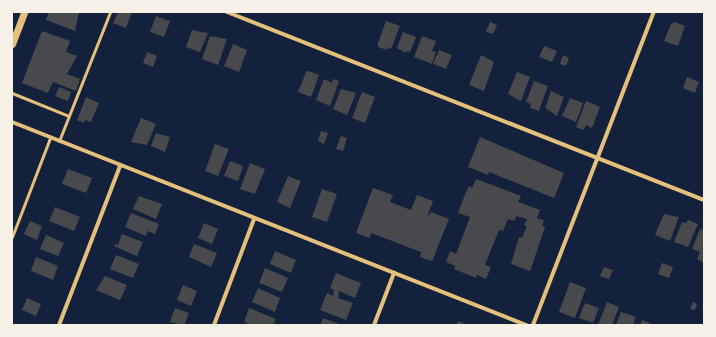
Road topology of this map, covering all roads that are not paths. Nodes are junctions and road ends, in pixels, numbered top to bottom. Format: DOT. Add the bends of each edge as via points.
graph roads {
  1 [pos="24,12"];
  2 [pos="110,12"];
  3 [pos="227,12"];
  4 [pos="654,12"];
  5 [pos="12,44"];
  6 [pos="12,93"];
  7 [pos="69,116"];
  8 [pos="12,122"];
  9 [pos="50,138"];
  10 [pos="59,141"];
  11 [pos="597,158"];
  12 [pos="120,166"];
  13 [pos="704,200"];
  14 [pos="254,219"];
  15 [pos="12,237"];
  16 [pos="394,273"];
  17 [pos="58,325"];
  18 [pos="214,325"];
  19 [pos="374,325"];
  20 [pos="526,325"];
  21 [pos="534,325"];
  1 -- 5 [label="street"];
  2 -- 7 [label="lane"];
  3 -- 11 [label="street"];
  4 -- 11 [label="street"];
  6 -- 7 [label="lane"];
  7 -- 10 [label="lane"];
  8 -- 9 [label="street"];
  9 -- 10 [label="street"];
  9 -- 15 [label="lane"];
  10 -- 12 [label="street"];
  11 -- 13 [label="street"];
  11 -- 21 [label="street"];
  12 -- 14 [label="street"];
  12 -- 17 [label="street"];
  14 -- 16 [label="street"];
  14 -- 18 [label="street"];
  16 -- 19 [label="street"];
  16 -- 20 [label="street"];
}
